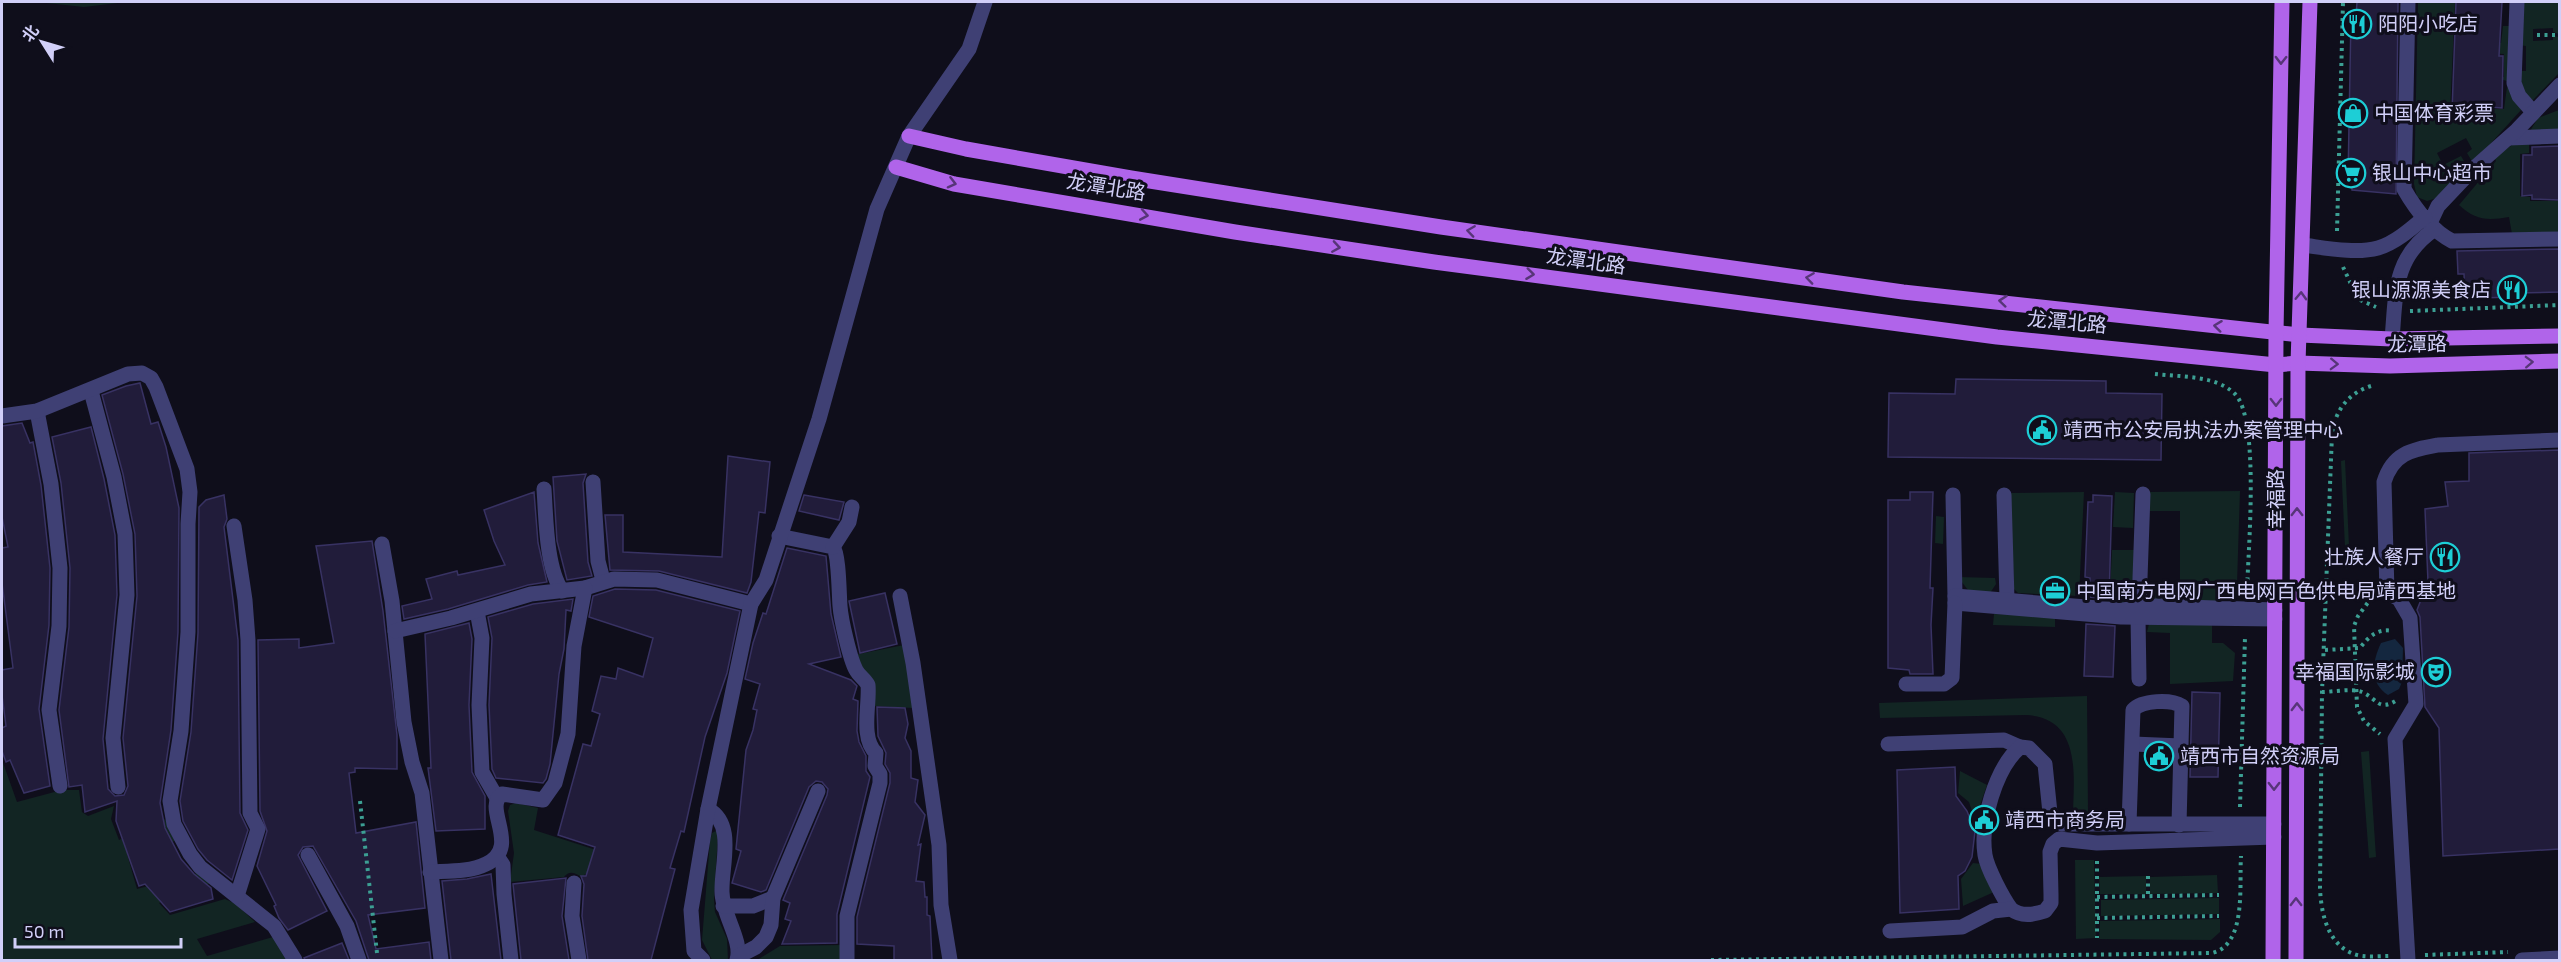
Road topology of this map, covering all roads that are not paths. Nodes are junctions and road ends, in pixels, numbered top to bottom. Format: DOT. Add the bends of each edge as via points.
graph roads {
  1 [pos="985,2"];
  2 [pos="2282,2"];
  3 [pos="2310,2"];
  4 [pos="2408,2"];
  5 [pos="2517,2"];
  6 [pos="2559,85"];
  7 [pos="2533,112"];
  8 [pos="909,136"];
  9 [pos="2559,136"];
  10 [pos="2509,138"];
  11 [pos="896,167"];
  12 [pos="2430,224"];
  13 [pos="2559,239"];
  14 [pos="2303,245"];
  15 [pos="2276,333"];
  16 [pos="2300,335"];
  17 [pos="2559,336"];
  18 [pos="2392,339"];
  19 [pos="2559,361"];
  20 [pos="2298,363"];
  21 [pos="2276,365"];
  22 [pos="91,391"];
  23 [pos="37,411"];
  24 [pos="2,416"];
  25 [pos="2559,440"];
  26 [pos="593,483"];
  27 [pos="544,489"];
  28 [pos="2143,494"];
  29 [pos="1953,495"];
  30 [pos="2004,495"];
  31 [pos="852,507"];
  32 [pos="234,526"];
  33 [pos="779,536"];
  34 [pos="382,544"];
  35 [pos="833,547"];
  36 [pos="603,580"];
  37 [pos="585,588"];
  38 [pos="562,591"];
  39 [pos="900,596"];
  40 [pos="1955,599"];
  41 [pos="2007,599"];
  42 [pos="751,604"];
  43 [pos="477,611"];
  44 [pos="2139,612"];
  45 [pos="2275,614"];
  46 [pos="395,631"];
  47 [pos="2139,679"];
  48 [pos="1906,684"];
  49 [pos="1888,744"];
  50 [pos="2133,744"];
  51 [pos="2181,746"];
  52 [pos="2020,747"];
  53 [pos="60,786"];
  54 [pos="118,787"];
  55 [pos="818,791"];
  56 [pos="497,798"];
  57 [pos="708,809"];
  58 [pos="2129,824"];
  59 [pos="2178,825"];
  60 [pos="2274,831"];
  61 [pos="2241,832"];
  62 [pos="308,855"];
  63 [pos="497,856"];
  64 [pos="430,872"];
  65 [pos="574,883"];
  66 [pos="237,896"];
  67 [pos="773,898"];
  68 [pos="723,906"];
  69 [pos="2011,909"];
  70 [pos="1890,931"];
  71 [pos="2518,956"];
  72 [pos="694,957"];
  73 [pos="738,958"];
  74 [pos="2408,958"];
  75 [pos="2559,958"];
  76 [pos="295,960"];
  77 [pos="359,960"];
  78 [pos="441,960"];
  79 [pos="511,960"];
  80 [pos="579,960"];
  81 [pos="847,960"];
  82 [pos="950,960"];
  83 [pos="2273,960"];
  84 [pos="2296,960"];
  1 -- 8 [label="street" via="969,49"];
  2 -- 15 [label="main road, 幸福路, one-way"];
  3 -- 14 [label="main road, 幸福路"];
  4 -- 12 [label="street" via="2404,189"];
  5 -- 7 [label="street" via="2514,83"];
  6 -- 7 [label="street"];
  7 -- 10 [label="street"];
  8 -- 11 [label="street"];
  15 -- 8 [label="main road, 龙潭北路, one-way" via="1903,292 1441,227 1131,178"];
  9 -- 10 [label="street"];
  10 -- 12 [label="street" via="2438,206"];
  11 -- 21 [label="main road, 龙潭北路, one-way" via="954,184 1434,262 1997,337"];
  11 -- 33 [label="street" via="877,208 819,419"];
  12 -- 13 [label="street" via="2452,241"];
  12 -- 14 [label="street" via="2367,250"];
  12 -- 18 [label="street" via="2408,254 2399,280"];
  16 -- 14 [label="main road, 幸福路, one-way"];
  15 -- 16 [label="main road, 龙潭路"];
  15 -- 21 [label="main road, 幸福路"];
  16 -- 18 [label="main road, 龙潭路"];
  16 -- 20 [label="main road, 幸福路"];
  17 -- 18 [label="main road, 龙潭路"];
  20 -- 19 [label="main road, 龙潭路, one-way" via="2390,366"];
  20 -- 21 [label="main road, 龙潭路"];
  84 -- 20 [label="main road, 幸福路, one-way"];
  21 -- 45 [label="main road, 幸福路, one-way"];
  22 -- 23 [label="street"];
  22 -- 54 [label="street" via="114,477 125,542 127,596 113,738"];
  22 -- 66 [label="street" via="128,375 142,373 151,378 187,469 188,632 170,801 174,824 190,854 211,878"];
  23 -- 24 [label="street"];
  23 -- 53 [label="street" via="51,484 60,568 59,626 49,710"];
  25 -- 74 [label="street" via="2438,445 2406,453 2388,468 2384,482 2387,592 2399,599 2410,618 2416,704 2395,739"];
  26 -- 36 [label="street" via="598,561"];
  27 -- 38 [label="street" via="550,549 556,582"];
  28 -- 44 [label="street"];
  29 -- 40 [label="street"];
  30 -- 41 [label="street"];
  31 -- 35 [label="street" via="849,522"];
  32 -- 66 [label="street" via="248,640 250,813 258,829"];
  33 -- 35 [label="street"];
  33 -- 42 [label="street" via="766,580"];
  34 -- 46 [label="street"];
  35 -- 81 [label="street" via="837,554 844,629 855,668 868,685 867,731 880,777 847,916"];
  36 -- 37 [label="street"];
  36 -- 42 [label="street" via="657,580"];
  37 -- 38 [label="street"];
  37 -- 56 [label="street" via="574,646 568,734 555,783 543,800 502,794"];
  38 -- 43 [label="street" via="531,594"];
  39 -- 82 [label="street" via="939,845 941,906"];
  40 -- 41 [label="street"];
  40 -- 44 [label="street"];
  40 -- 48 [label="street" via="1952,678 1944,684"];
  41 -- 44 [label="street"];
  42 -- 57 [label="street"];
  43 -- 46 [label="street"];
  43 -- 56 [label="street" via="482,638 482,772"];
  44 -- 45 [label="street"];
  44 -- 47 [label="street"];
  45 -- 60 [label="main road, 幸福路, one-way"];
  46 -- 64 [label="street" via="404,722 422,793"];
  49 -- 52 [label="street" via="2004,740"];
  50 -- 51 [label="street"];
  50 -- 51 [label="street" via="2133,711 2137,706 2174,702 2182,706"];
  50 -- 58 [label="street"];
  51 -- 59 [label="street"];
  52 -- 58 [label="street" via="2029,748 2045,764 2048,804 2054,819 2062,824"];
  52 -- 69 [label="street" via="2006,765 1985,818 1985,856"];
  55 -- 67 [label="street"];
  56 -- 63 [label="street" via="494,804 502,831"];
  57 -- 68 [label="street" via="721,820 724,832"];
  57 -- 72 [label="street" via="691,910"];
  58 -- 59 [label="street"];
  59 -- 61 [label="street"];
  60 -- 61 [label="street"];
  60 -- 83 [label="main road, 幸福路"];
  61 -- 69 [label="street" via="2097,843 2060,839 2050,852 2051,903 2037,914 2017,914"];
  62 -- 77 [label="street" via="347,926"];
  63 -- 64 [label="street" via="475,868"];
  63 -- 79 [label="street" via="503,864"];
  64 -- 78 [label="street"];
  65 -- 80 [label="street" via="572,916"];
  66 -- 76 [label="street" via="274,926"];
  67 -- 68 [label="street" via="753,906"];
  67 -- 73 [label="street" via="766,937"];
  68 -- 73 [label="street"];
  69 -- 70 [label="street" via="1993,911 1962,927"];
  71 -- 75 [label="street"];
}
